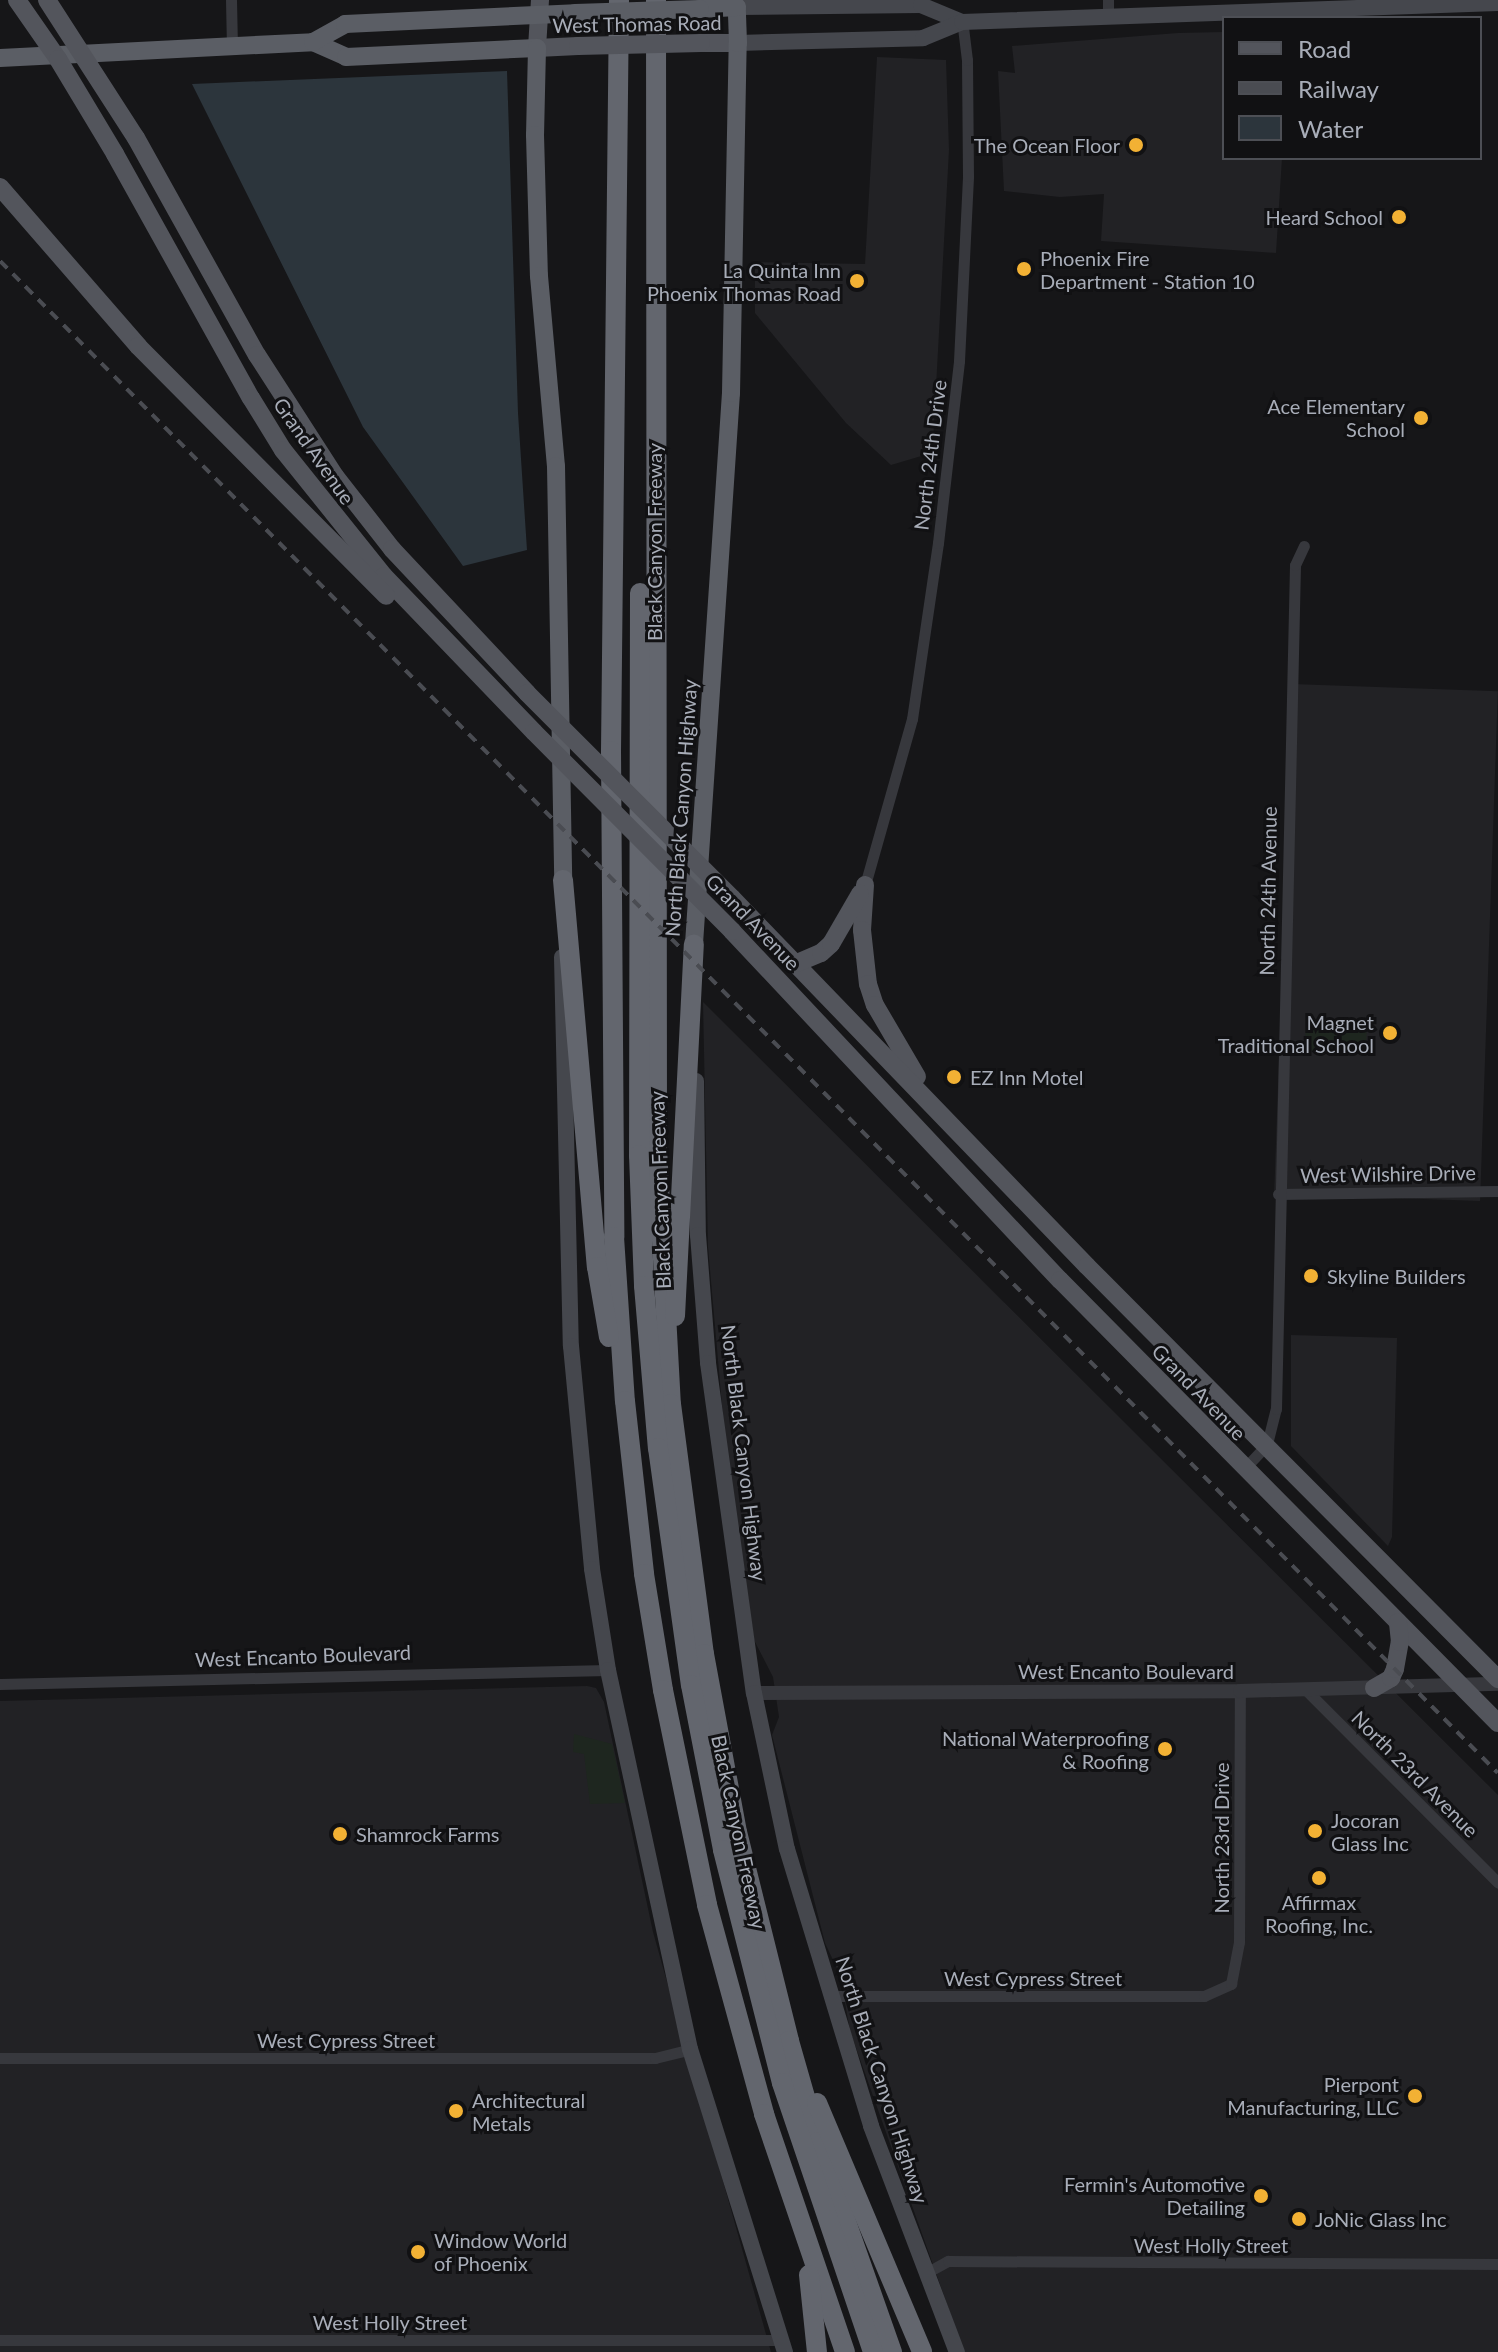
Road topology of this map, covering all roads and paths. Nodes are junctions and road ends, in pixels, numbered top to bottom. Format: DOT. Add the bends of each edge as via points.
graph roads {
  1 [pos="17,0"];
  2 [pos="47,0"];
  3 [pos="231,0"];
  4 [pos="619,0"];
  5 [pos="643,0"];
  6 [pos="656,0"];
  7 [pos="1498,3"];
  8 [pos="737,4"];
  9 [pos="539,7"];
  10 [pos="1108,9"];
  11 [pos="962,22"];
  12 [pos="313,42"];
  13 [pos="738,43"];
  14 [pos="232,47"];
  15 [pos="537,48"];
  16 [pos="0,58"];
  17 [pos="0,187"];
  18 [pos="1304,546"];
  19 [pos="473,671"];
  20 [pos="563,880"];
  21 [pos="865,885"];
  22 [pos="694,944"];
  23 [pos="797,963"];
  24 [pos="930,1101"];
  25 [pos="1498,1191"];
  26 [pos="1278,1194"];
  27 [pos="671,1404"];
  28 [pos="1267,1444"];
  29 [pos="632,1462"];
  30 [pos="1244,1469"];
  31 [pos="1398,1622"];
  32 [pos="608,1670"];
  33 [pos="1498,1682"];
  34 [pos="0,1684"];
  35 [pos="1462,1686"];
  36 [pos="1374,1688"];
  37 [pos="1306,1690"];
  38 [pos="1240,1691"];
  39 [pos="754,1693"];
  40 [pos="1498,1723"];
  41 [pos="1498,1883"];
  42 [pos="1231,1984"];
  43 [pos="831,1996"];
  44 [pos="789,2041"];
  45 [pos="690,2049"];
  46 [pos="0,2058"];
  47 [pos="807,2247"];
  48 [pos="1498,2264"];
  49 [pos="926,2273"];
  50 [pos="0,2340"];
  51 [pos="605,2346"];
  52 [pos="782,2346"];
  53 [pos="817,2352"];
  54 [pos="845,2352"];
  55 [pos="873,2352"];
  56 [pos="892,2352"];
  57 [pos="922,2352"];
  58 [pos="957,2352"];
  1 -- 19 [label="main road, Grand Avenue, bridge" via="115,154 283,450 365,555"];
  2 -- 23 [label="main road, Grand Avenue, bridge" via="136,138 257,355 335,476 392,549 527,693"];
  3 -- 14 [label="street"];
  4 -- 29 [label="highway, Black Canyon Freeway" via="611,738 613,1149 619,1322"];
  5 -- 55 [label="highway" via="639,1141 658,1448 691,1685 723,1850 782,2083"];
  6 -- 27 [label="highway, Black Canyon Freeway" via="656,1132"];
  7 -- 10 [label="main road, West Thomas Road"];
  8 -- 9 [label="highway, West Thomas Road, bridge" via="575,13"];
  8 -- 11 [label="main road, West Thomas Road" via="921,5"];
  8 -- 13 [label="highway, North Black Canyon Highway"];
  9 -- 12 [label="highway, West Thomas Road" via="345,24"];
  9 -- 15 [label="main road"];
  10 -- 11 [label="main road, West Thomas Road"];
  11 -- 13 [label="main road, West Thomas Road" via="923,38"];
  11 -- 21 [label="street, North 24th Drive" via="968,176 956,389 912,719"];
  12 -- 14 [label="highway, West Thomas Road"];
  12 -- 15 [label="highway, West Thomas Road" via="346,57"];
  13 -- 15 [label="main road, West Thomas Road, bridge"];
  13 -- 22 [label="highway, North Black Canyon Highway" via="731,393"];
  14 -- 16 [label="highway, West Thomas Road"];
  15 -- 20 [label="highway" via="539,276 556,466"];
  17 -- 19 [label="main road" via="201,412 393,603"];
  18 -- 26 [label="street, North 24th Avenue" via="1295,565"];
  19 -- 30 [label="main road, Grand Avenue, bridge" via="732,931 960,1177"];
  20 -- 29 [label="highway" via="597,1267"];
  20 -- 32 [label="main road" via="571,1346 592,1569"];
  21 -- 23 [label="main road" via="831,944"];
  21 -- 24 [label="main road" via="862,930 868,984"];
  22 -- 27 [label="highway"];
  22 -- 39 [label="main road, North Black Canyon Highway" via="696,1176 708,1363"];
  23 -- 24 [label="main road, Grand Avenue"];
  24 -- 28 [label="main road, Grand Avenue"];
  25 -- 26 [label="street, West Wilshire Drive"];
  26 -- 28 [label="street, North 24th Avenue" via="1276,1409"];
  27 -- 44 [label="highway, Black Canyon Freeway" via="691,1575 718,1735"];
  28 -- 30 [label="street, North 24th Avenue"];
  28 -- 33 [label="main road, Grand Avenue"];
  29 -- 47 [label="highway, Black Canyon Freeway" via="653,1631 692,1837 725,1977"];
  30 -- 31 [label="main road, Grand Avenue"];
  31 -- 35 [label="main road, Grand Avenue"];
  31 -- 36 [label="main road" via="1395,1669"];
  32 -- 34 [label="street, West Encanto Boulevard"];
  32 -- 45 [label="main road"];
  33 -- 35 [label="street, West Encanto Boulevard"];
  35 -- 36 [label="street, West Encanto Boulevard"];
  35 -- 40 [label="main road, Grand Avenue"];
  36 -- 37 [label="street, West Encanto Boulevard"];
  37 -- 38 [label="street, West Encanto Boulevard"];
  37 -- 41 [label="street, North 23rd Avenue"];
  38 -- 39 [label="street, West Encanto Boulevard"];
  38 -- 42 [label="street, North 23rd Drive" via="1239,1942"];
  39 -- 43 [label="main road, North Black Canyon Highway" via="787,1849"];
  42 -- 43 [label="street, West Cypress Street" via="1204,1996"];
  43 -- 49 [label="main road, North Black Canyon Highway" via="871,2126"];
  44 -- 56 [label="highway, Black Canyon Freeway"];
  44 -- 57 [label="highway" via="846,2164"];
  45 -- 46 [label="street, West Cypress Street" via="655,2058"];
  45 -- 52 [label="main road"];
  47 -- 53 [label="highway"];
  47 -- 54 [label="highway, Black Canyon Freeway"];
  48 -- 49 [label="street, West Holly Street" via="948,2261"];
  49 -- 58 [label="main road, North Black Canyon Highway"];
  50 -- 51 [label="street, West Holly Street"];
  51 -- 52 [label="street, West Holly Street"];
}
